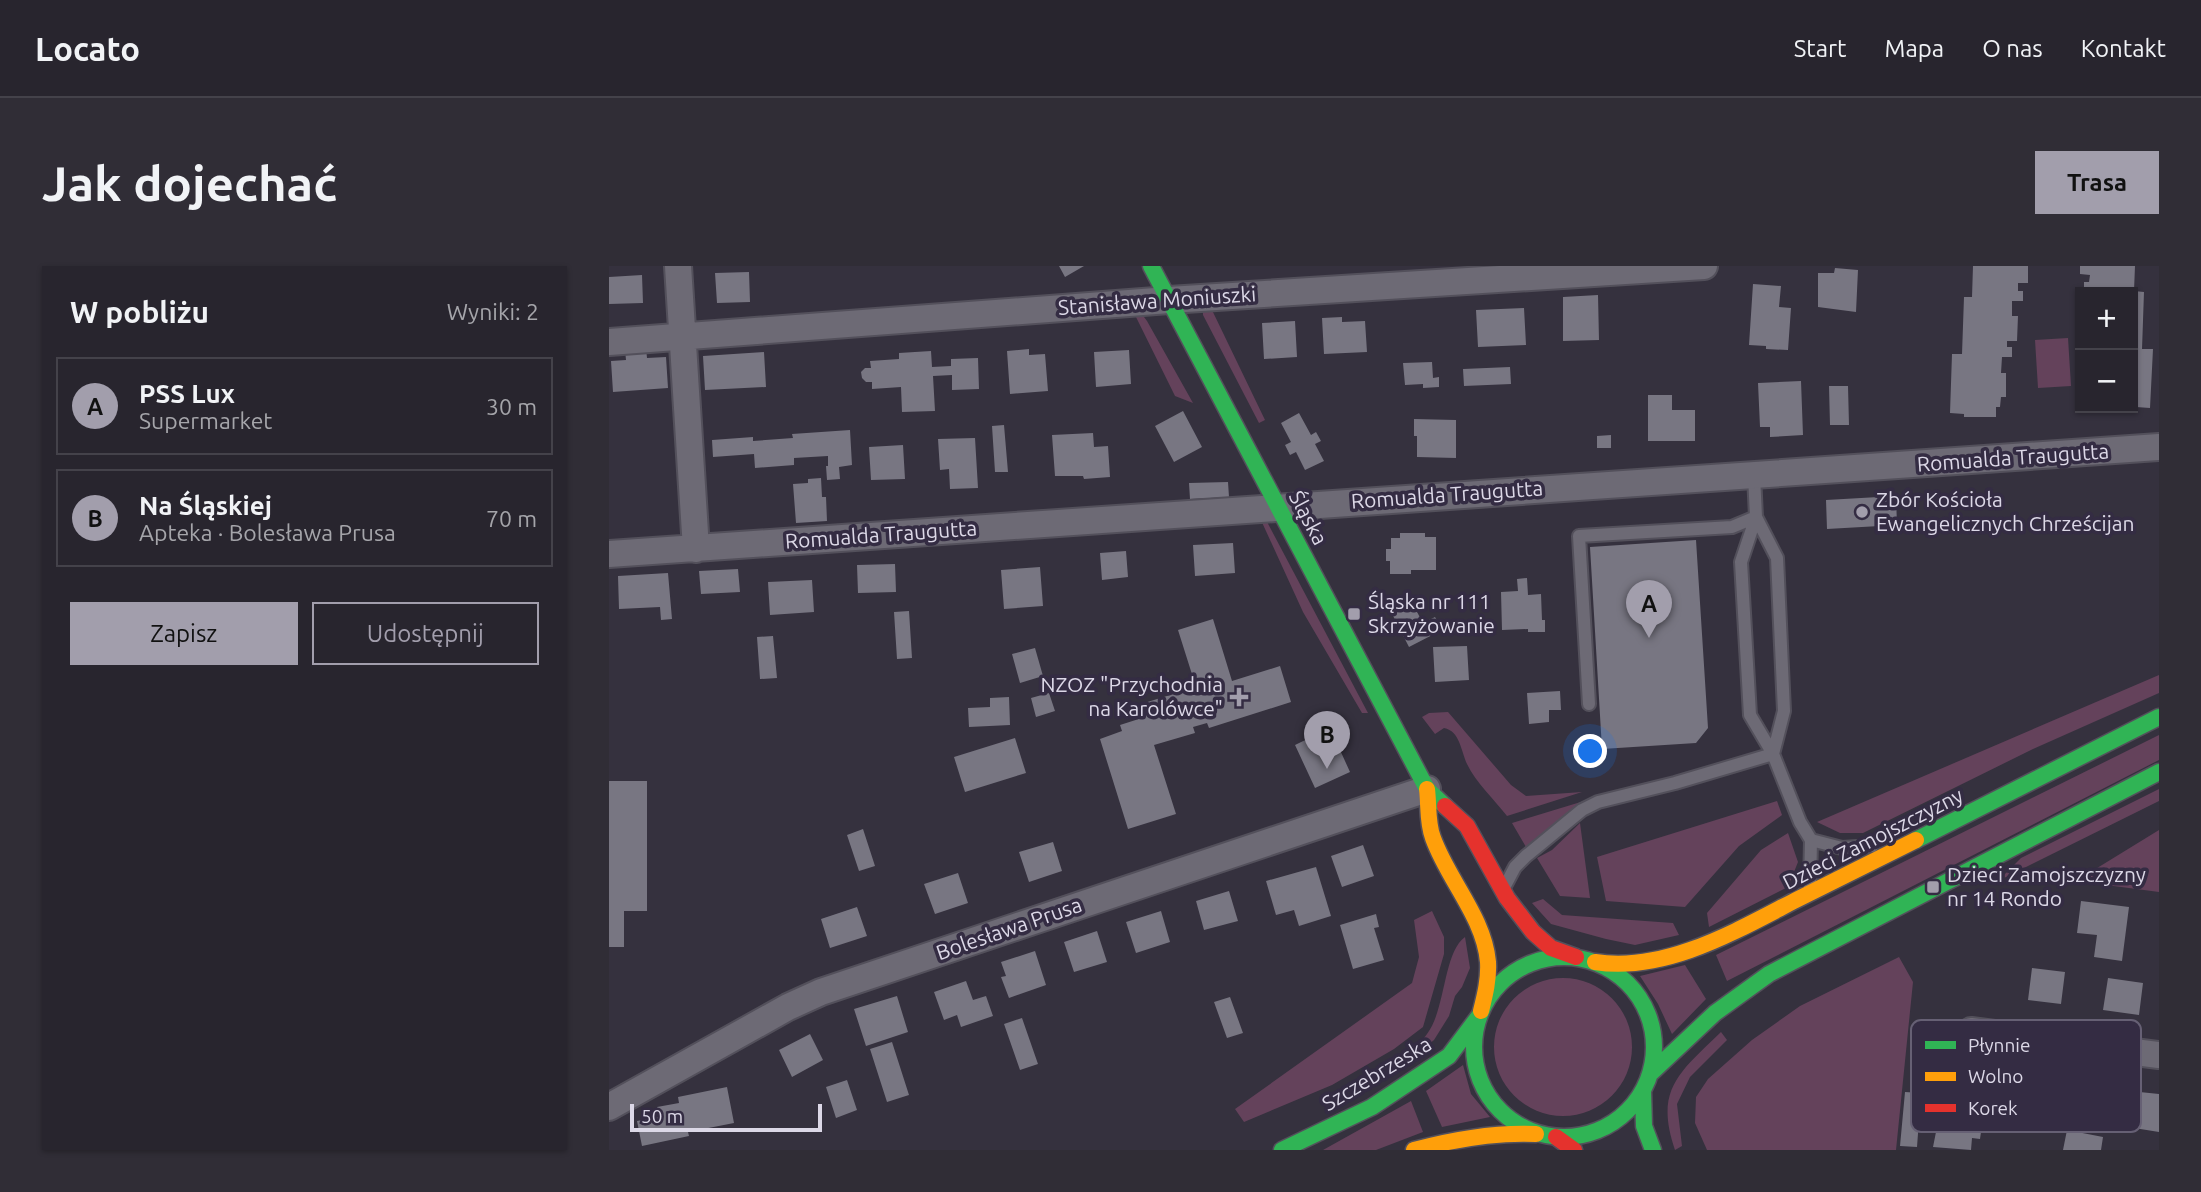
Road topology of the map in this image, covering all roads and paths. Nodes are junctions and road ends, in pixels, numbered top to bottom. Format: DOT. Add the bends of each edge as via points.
graph roads {
  1 [pos="678,266"];
  2 [pos="1151,266"];
  3 [pos="1705,266"];
  4 [pos="1169,300"];
  5 [pos="683,337"];
  6 [pos="609,342"];
  7 [pos="2159,447"];
  8 [pos="1754,475"];
  9 [pos="1278,507"];
  10 [pos="1756,517"];
  11 [pos="696,549"];
  12 [pos="609,554"];
  13 [pos="1589,704"];
  14 [pos="2159,718"];
  15 [pos="1773,754"];
  16 [pos="2159,772"];
  17 [pos="1427,789"];
  18 [pos="1811,840"];
  19 [pos="1914,841"];
  20 [pos="1503,890"];
  21 [pos="1809,894"];
  22 [pos="1576,957"];
  23 [pos="1595,962"];
  24 [pos="1480,1014"];
  25 [pos="2141,1053"];
  26 [pos="2159,1055"];
  27 [pos="1650,1073"];
  28 [pos="1643,1091"];
  29 [pos="609,1107"];
  30 [pos="1549,1135"];
  31 [pos="1282,1150"];
  32 [pos="1414,1150"];
  33 [pos="1574,1150"];
  34 [pos="1653,1150"];
  1 -- 5 [label="street"];
  2 -- 4 [label="main road, Śląska"];
  3 -- 4 [label="street, Stanisława Moniuszki"];
  4 -- 5 [label="street, Stanisława Moniuszki"];
  4 -- 9 [label="main road, Śląska"];
  5 -- 6 [label="street, Stanisława Moniuszki"];
  5 -- 11 [label="street"];
  7 -- 8 [label="street, Romualda Traugutta"];
  8 -- 9 [label="street, Romualda Traugutta"];
  8 -- 10 [label="lane"];
  9 -- 11 [label="street, Romualda Traugutta"];
  9 -- 17 [label="main road, Śląska"];
  10 -- 13 [label="lane" via="1732,527 1579,536"];
  10 -- 15 [label="lane" via="1777,558 1784,711"];
  10 -- 15 [label="lane" via="1741,562 1750,715"];
  11 -- 12 [label="street, Romualda Traugutta"];
  14 -- 19 [label="main road, Dzieci Zamojszczyzny"];
  15 -- 18 [label="lane"];
  15 -- 20 [label="lane" via="1590,806 1526,856"];
  16 -- 27 [label="main road" via="1769,974 1715,1013"];
  17 -- 20 [label="main road, Śląska" via="1467,826"];
  17 -- 24 [label="main road, Śląska" via="1432,836 1473,914 1489,960"];
  17 -- 29 [label="street, Bolesława Prusa" via="821,992"];
  18 -- 19 [label="lane" via="1842,848"];
  18 -- 21 [label="lane"];
  19 -- 21 [label="main road, Dzieci Zamojszczyzny"];
  20 -- 22 [label="main road, Śląska" via="1543,943"];
  21 -- 23 [label="main road, Dzieci Zamojszczyzny" via="1696,946 1632,964"];
  22 -- 23 [label="main road"];
  22 -- 24 [label="main road" via="1557,957 1519,968 1491,994"];
  23 -- 27 [label="main road" via="1628,983 1649,1016 1654,1045"];
  24 -- 30 [label="main road" via="1473,1049 1483,1087 1507,1117"];
  24 -- 31 [label="main road, Szczebrzeska" via="1449,1056 1372,1107"];
  25 -- 26 [label="street"];
  27 -- 28 [label="main road"];
  28 -- 30 [label="main road" via="1610,1125 1580,1136"];
  28 -- 34 [label="main road" via="1644,1126"];
  30 -- 32 [label="main road" via="1499,1132"];
  30 -- 33 [label="main road"];
}
